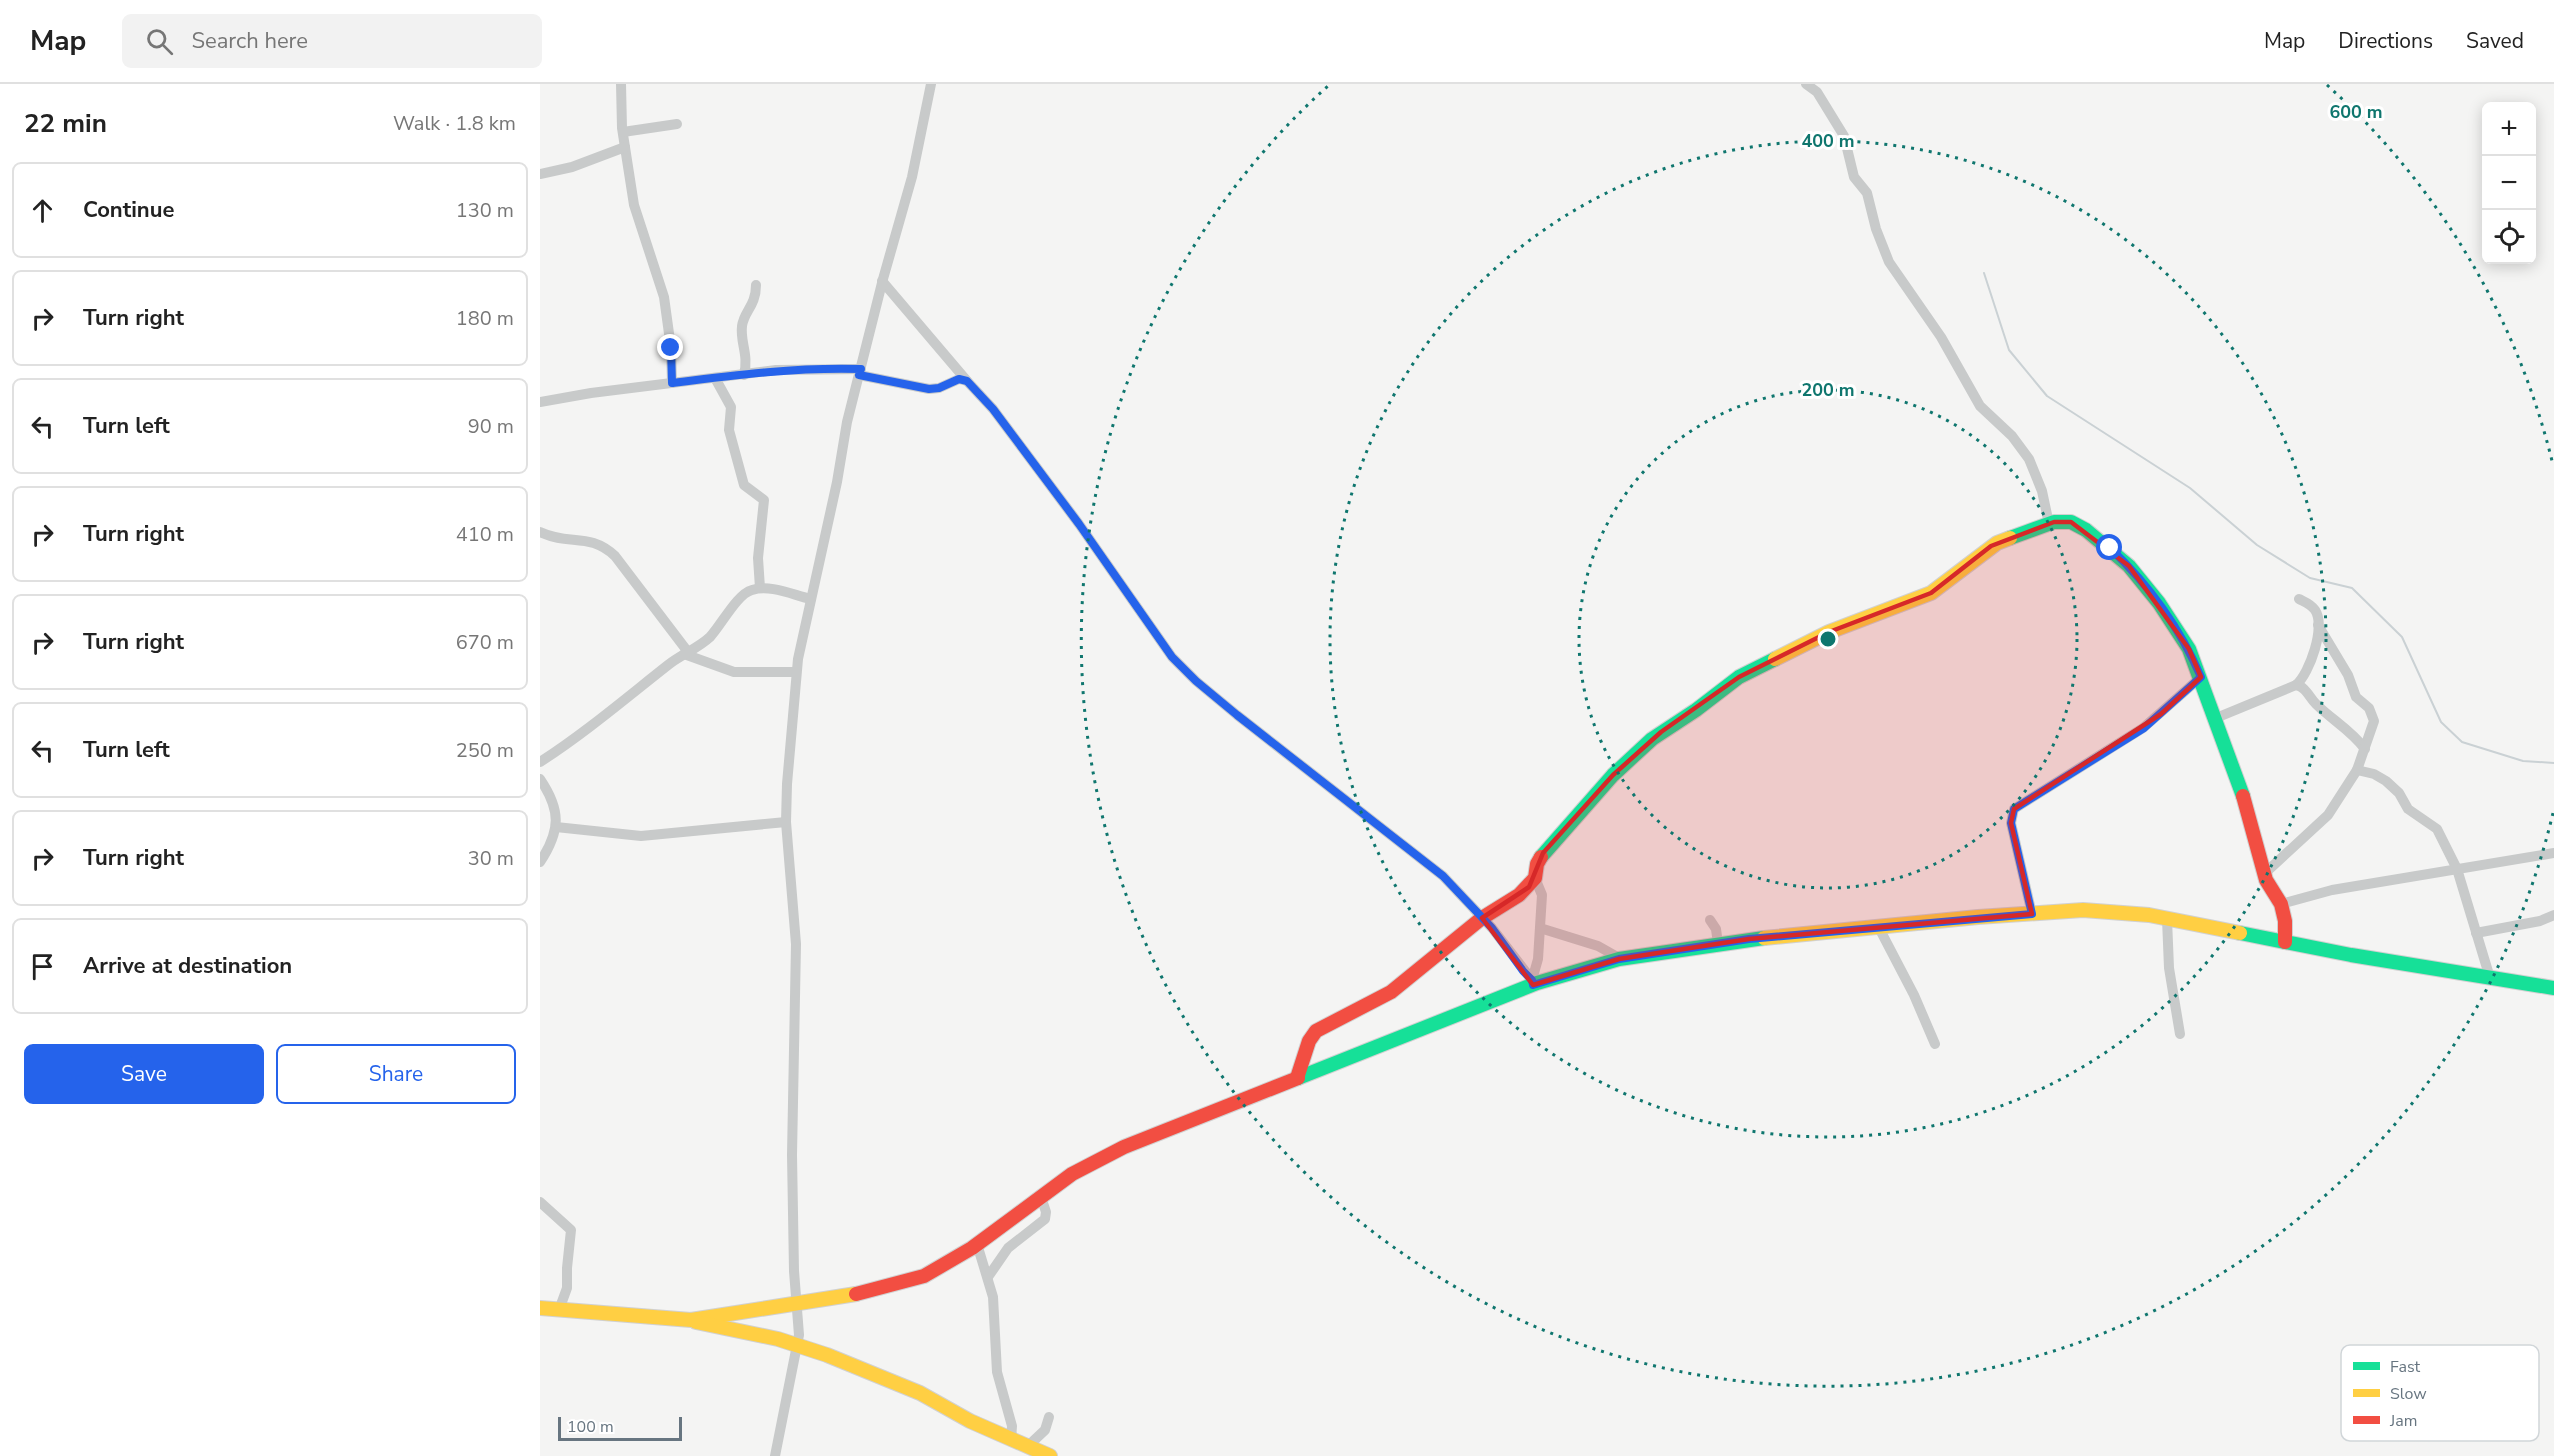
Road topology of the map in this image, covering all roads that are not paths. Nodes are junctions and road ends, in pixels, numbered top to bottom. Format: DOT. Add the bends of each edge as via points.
graph roads {
  1 [pos="621,84"];
  2 [pos="931,84"];
  3 [pos="1806,84"];
  4 [pos="677,124"];
  5 [pos="622,132"];
  6 [pos="625,147"];
  7 [pos="540,174"];
  8 [pos="882,281"];
  9 [pos="756,285"];
  10 [pos="860,372"];
  11 [pos="744,375"];
  12 [pos="715,378"];
  13 [pos="967,381"];
  14 [pos="672,383"];
  15 [pos="540,402"];
  16 [pos="2049,524"];
  17 [pos="540,532"];
  18 [pos="760,588"];
  19 [pos="811,598"];
  20 [pos="2299,599"];
  21 [pos="2318,626"];
  22 [pos="686,653"];
  23 [pos="796,672"];
  24 [pos="2201,677"];
  25 [pos="2296,685"];
  26 [pos="2216,718"];
  27 [pos="2365,749"];
  28 [pos="540,762"];
  29 [pos="2357,770"];
  30 [pos="540,779"];
  31 [pos="786,822"];
  32 [pos="556,827"];
  33 [pos="2554,853"];
  34 [pos="540,862"];
  35 [pos="2457,869"];
  36 [pos="2264,874"];
  37 [pos="1534,878"];
  38 [pos="2281,904"];
  39 [pos="2032,914"];
  40 [pos="2554,915"];
  41 [pos="1482,918"];
  42 [pos="2167,919"];
  43 [pos="1710,920"];
  44 [pos="1878,926"];
  45 [pos="1540,928"];
  46 [pos="2476,933"];
  47 [pos="2285,942"];
  48 [pos="1718,944"];
  49 [pos="1621,959"];
  50 [pos="2490,978"];
  51 [pos="1532,983"];
  52 [pos="2554,988"];
  53 [pos="2180,1034"];
  54 [pos="1935,1044"];
  55 [pos="1297,1078"];
  56 [pos="1041,1197"];
  57 [pos="540,1202"];
  58 [pos="977,1244"];
  59 [pos="988,1277"];
  60 [pos="796,1303"];
  61 [pos="540,1308"];
  62 [pos="559,1310"];
  63 [pos="691,1320"];
  64 [pos="798,1345"];
  65 [pos="1049,1417"];
  66 [pos="1011,1440"];
  67 [pos="1027,1447"];
  68 [pos="775,1456"];
  69 [pos="1050,1456"];
  1 -- 5 [label="street"];
  2 -- 8 [label="street" via="912,177"];
  3 -- 16 [label="street" via="1817,92 1844,136 1854,177 1867,194 1889,262 1941,336 1980,406 2012,436 2029,459 2042,491"];
  4 -- 5 [label="street"];
  5 -- 6 [label="street"];
  6 -- 7 [label="street" via="572,167"];
  6 -- 14 [label="street" via="634,205 664,297"];
  8 -- 10 [label="street"];
  8 -- 13 [label="street"];
  9 -- 11 [label="street" via="754,301 742,327 747,358"];
  10 -- 11 [label="street" via="776,370"];
  10 -- 13 [label="street" via="929,389 959,379"];
  10 -- 19 [label="street"];
  11 -- 12 [label="street"];
  12 -- 14 [label="street"];
  12 -- 18 [label="street" via="730,407 729,430 744,485 762,496 765,503 758,558"];
  13 -- 41 [label="street" via="993,409 1079,524 1172,657 1237,715 1427,862"];
  14 -- 15 [label="street"];
  16 -- 24 [label="street" via="2071,522 2129,566 2177,630"];
  16 -- 37 [label="street" via="1991,546 1931,593 1810,640 1732,681 1661,732 1613,775 1543,853"];
  17 -- 22 [label="street" via="606,548"];
  18 -- 19 [label="street"];
  18 -- 22 [label="street" via="743,594 720,626"];
  19 -- 23 [label="street"];
  20 -- 21 [label="street" via="2316,611"];
  21 -- 25 [label="street" via="2310,663"];
  21 -- 27 [label="street" via="2348,675 2356,697 2373,714"];
  22 -- 23 [label="street" via="734,672"];
  22 -- 28 [label="street"];
  23 -- 31 [label="street"];
  24 -- 26 [label="street"];
  24 -- 39 [label="street" via="2144,728 2014,809 2011,823"];
  25 -- 26 [label="street"];
  25 -- 27 [label="street" via="2303,687"];
  26 -- 36 [label="street" via="2249,813"];
  27 -- 29 [label="street"];
  29 -- 35 [label="street" via="2373,774 2395,788 2408,809 2437,829"];
  29 -- 36 [label="street" via="2328,815"];
  30 -- 32 [label="street" via="553,800"];
  31 -- 32 [label="street" via="641,836"];
  31 -- 60 [label="street" via="796,944 792,1155"];
  32 -- 34 [label="street"];
  33 -- 35 [label="street"];
  35 -- 38 [label="street" via="2332,890"];
  35 -- 46 [label="street"];
  36 -- 38 [label="street"];
  37 -- 41 [label="street" via="1519,895"];
  37 -- 45 [label="street" via="1542,895"];
  38 -- 47 [label="street"];
  39 -- 42 [label="street" via="2083,910"];
  39 -- 44 [label="street"];
  40 -- 46 [label="street"];
  41 -- 51 [label="street"];
  41 -- 55 [label="street" via="1391,992 1316,1031"];
  42 -- 47 [label="street"];
  42 -- 53 [label="street" via="2169,968"];
  43 -- 48 [label="street"];
  44 -- 48 [label="street"];
  44 -- 54 [label="street"];
  45 -- 49 [label="street" via="1598,946"];
  45 -- 51 [label="street"];
  46 -- 50 [label="street"];
  47 -- 50 [label="street"];
  48 -- 49 [label="street"];
  49 -- 51 [label="street"];
  50 -- 52 [label="street"];
  51 -- 55 [label="street"];
  55 -- 56 [label="street" via="1124,1147 1088,1164"];
  56 -- 58 [label="street"];
  56 -- 59 [label="street" via="1045,1219 1008,1248"];
  57 -- 62 [label="street" via="572,1230 567,1288"];
  58 -- 59 [label="street"];
  58 -- 60 [label="street" via="924,1276 876,1290"];
  59 -- 66 [label="street" via="993,1297 997,1372 1012,1426"];
  60 -- 63 [label="street"];
  60 -- 64 [label="street"];
  61 -- 62 [label="street"];
  62 -- 63 [label="street"];
  63 -- 64 [label="street"];
  64 -- 66 [label="street" via="920,1393"];
  64 -- 68 [label="street"];
  65 -- 67 [label="street" via="1045,1430"];
  66 -- 67 [label="street"];
  67 -- 69 [label="street"];
}
